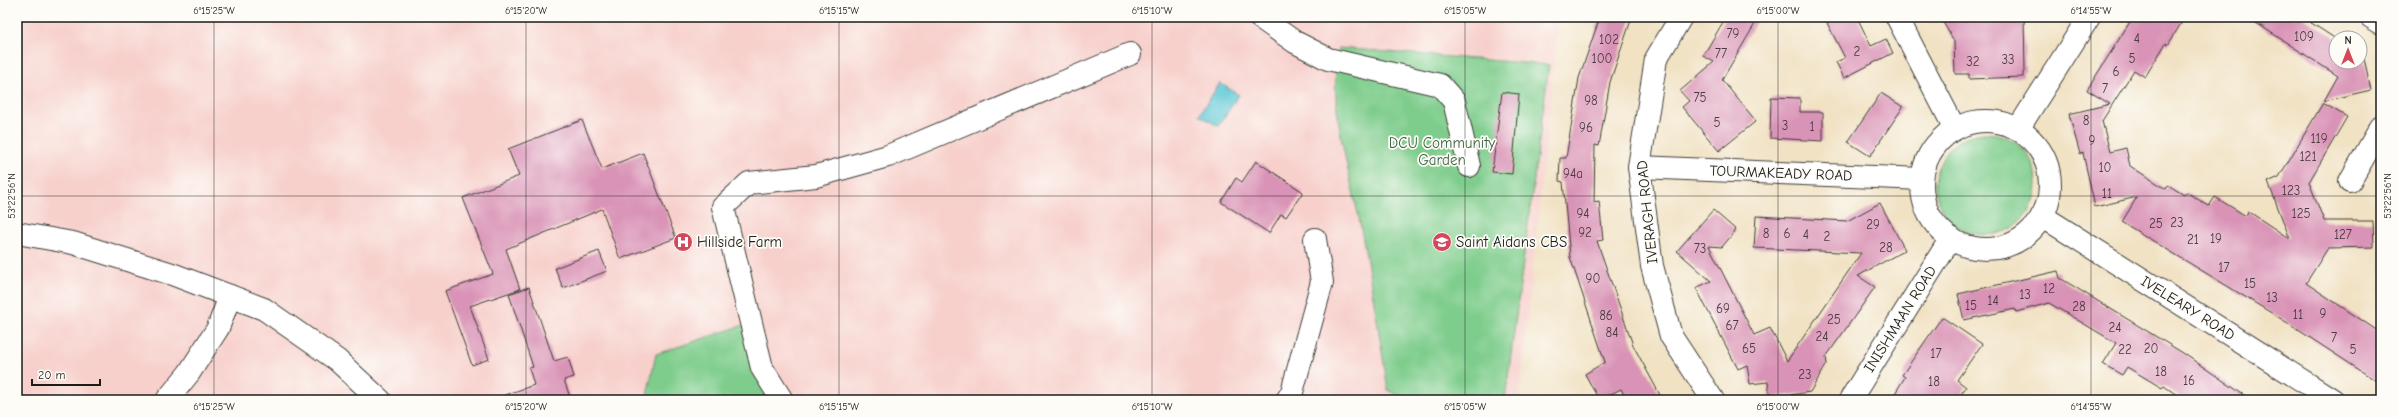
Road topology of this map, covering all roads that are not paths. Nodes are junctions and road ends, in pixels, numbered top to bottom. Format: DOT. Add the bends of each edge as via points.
graph roads {
  1 [pos="1259,17"];
  2 [pos="1681,17"];
  3 [pos="1897,17"];
  4 [pos="2089,17"];
  5 [pos="2371,17"];
  6 [pos="2381,23"];
  7 [pos="1130,54"];
  8 [pos="2381,127"];
  9 [pos="1955,129"];
  10 [pos="2018,129"];
  11 [pos="1469,166"];
  12 [pos="1639,167"];
  13 [pos="1922,179"];
  14 [pos="2350,181"];
  15 [pos="2042,216"];
  16 [pos="17,233"];
  17 [pos="1951,238"];
  18 [pos="1315,239"];
  19 [pos="230,296"];
  20 [pos="167,400"];
  21 [pos="380,400"];
  22 [pos="782,400"];
  23 [pos="1287,400"];
  24 [pos="1713,400"];
  25 [pos="1850,400"];
  26 [pos="2333,400"];
  1 -- 11 [label="street" via="1295,42 1328,58 1440,85 1454,101"];
  2 -- 12 [label="street, IVERAGH ROAD" via="1656,58"];
  3 -- 9 [label="street"];
  4 -- 10 [label="street"];
  5 -- 6 [label="street"];
  7 -- 22 [label="street" via="888,156 816,176 749,183 723,207 762,368"];
  8 -- 14 [label="street"];
  9 -- 10 [label="street" via="1976,121 1998,121"];
  9 -- 13 [label="street" via="1939,141 1928,159"];
  10 -- 15 [label="street" via="2038,147 2045,158 2050,177 2049,197"];
  12 -- 13 [label="street, TOURMAKEADY ROAD"];
  12 -- 24 [label="street, IVERAGH ROAD" via="1652,266 1671,336"];
  13 -- 17 [label="street" via="1928,213 1938,227"];
  15 -- 17 [label="street" via="2029,232 2012,244 1991,248 1970,247"];
  15 -- 26 [label="street, IVELEARY ROAD"];
  16 -- 19 [label="street" via="73,243 172,274"];
  17 -- 25 [label="street, INISHMAAN ROAD"];
  18 -- 23 [label="street" via="1322,282 1292,392"];
  19 -- 20 [label="street" via="218,328 189,373"];
  19 -- 21 [label="street" via="270,313 337,360"];
}
